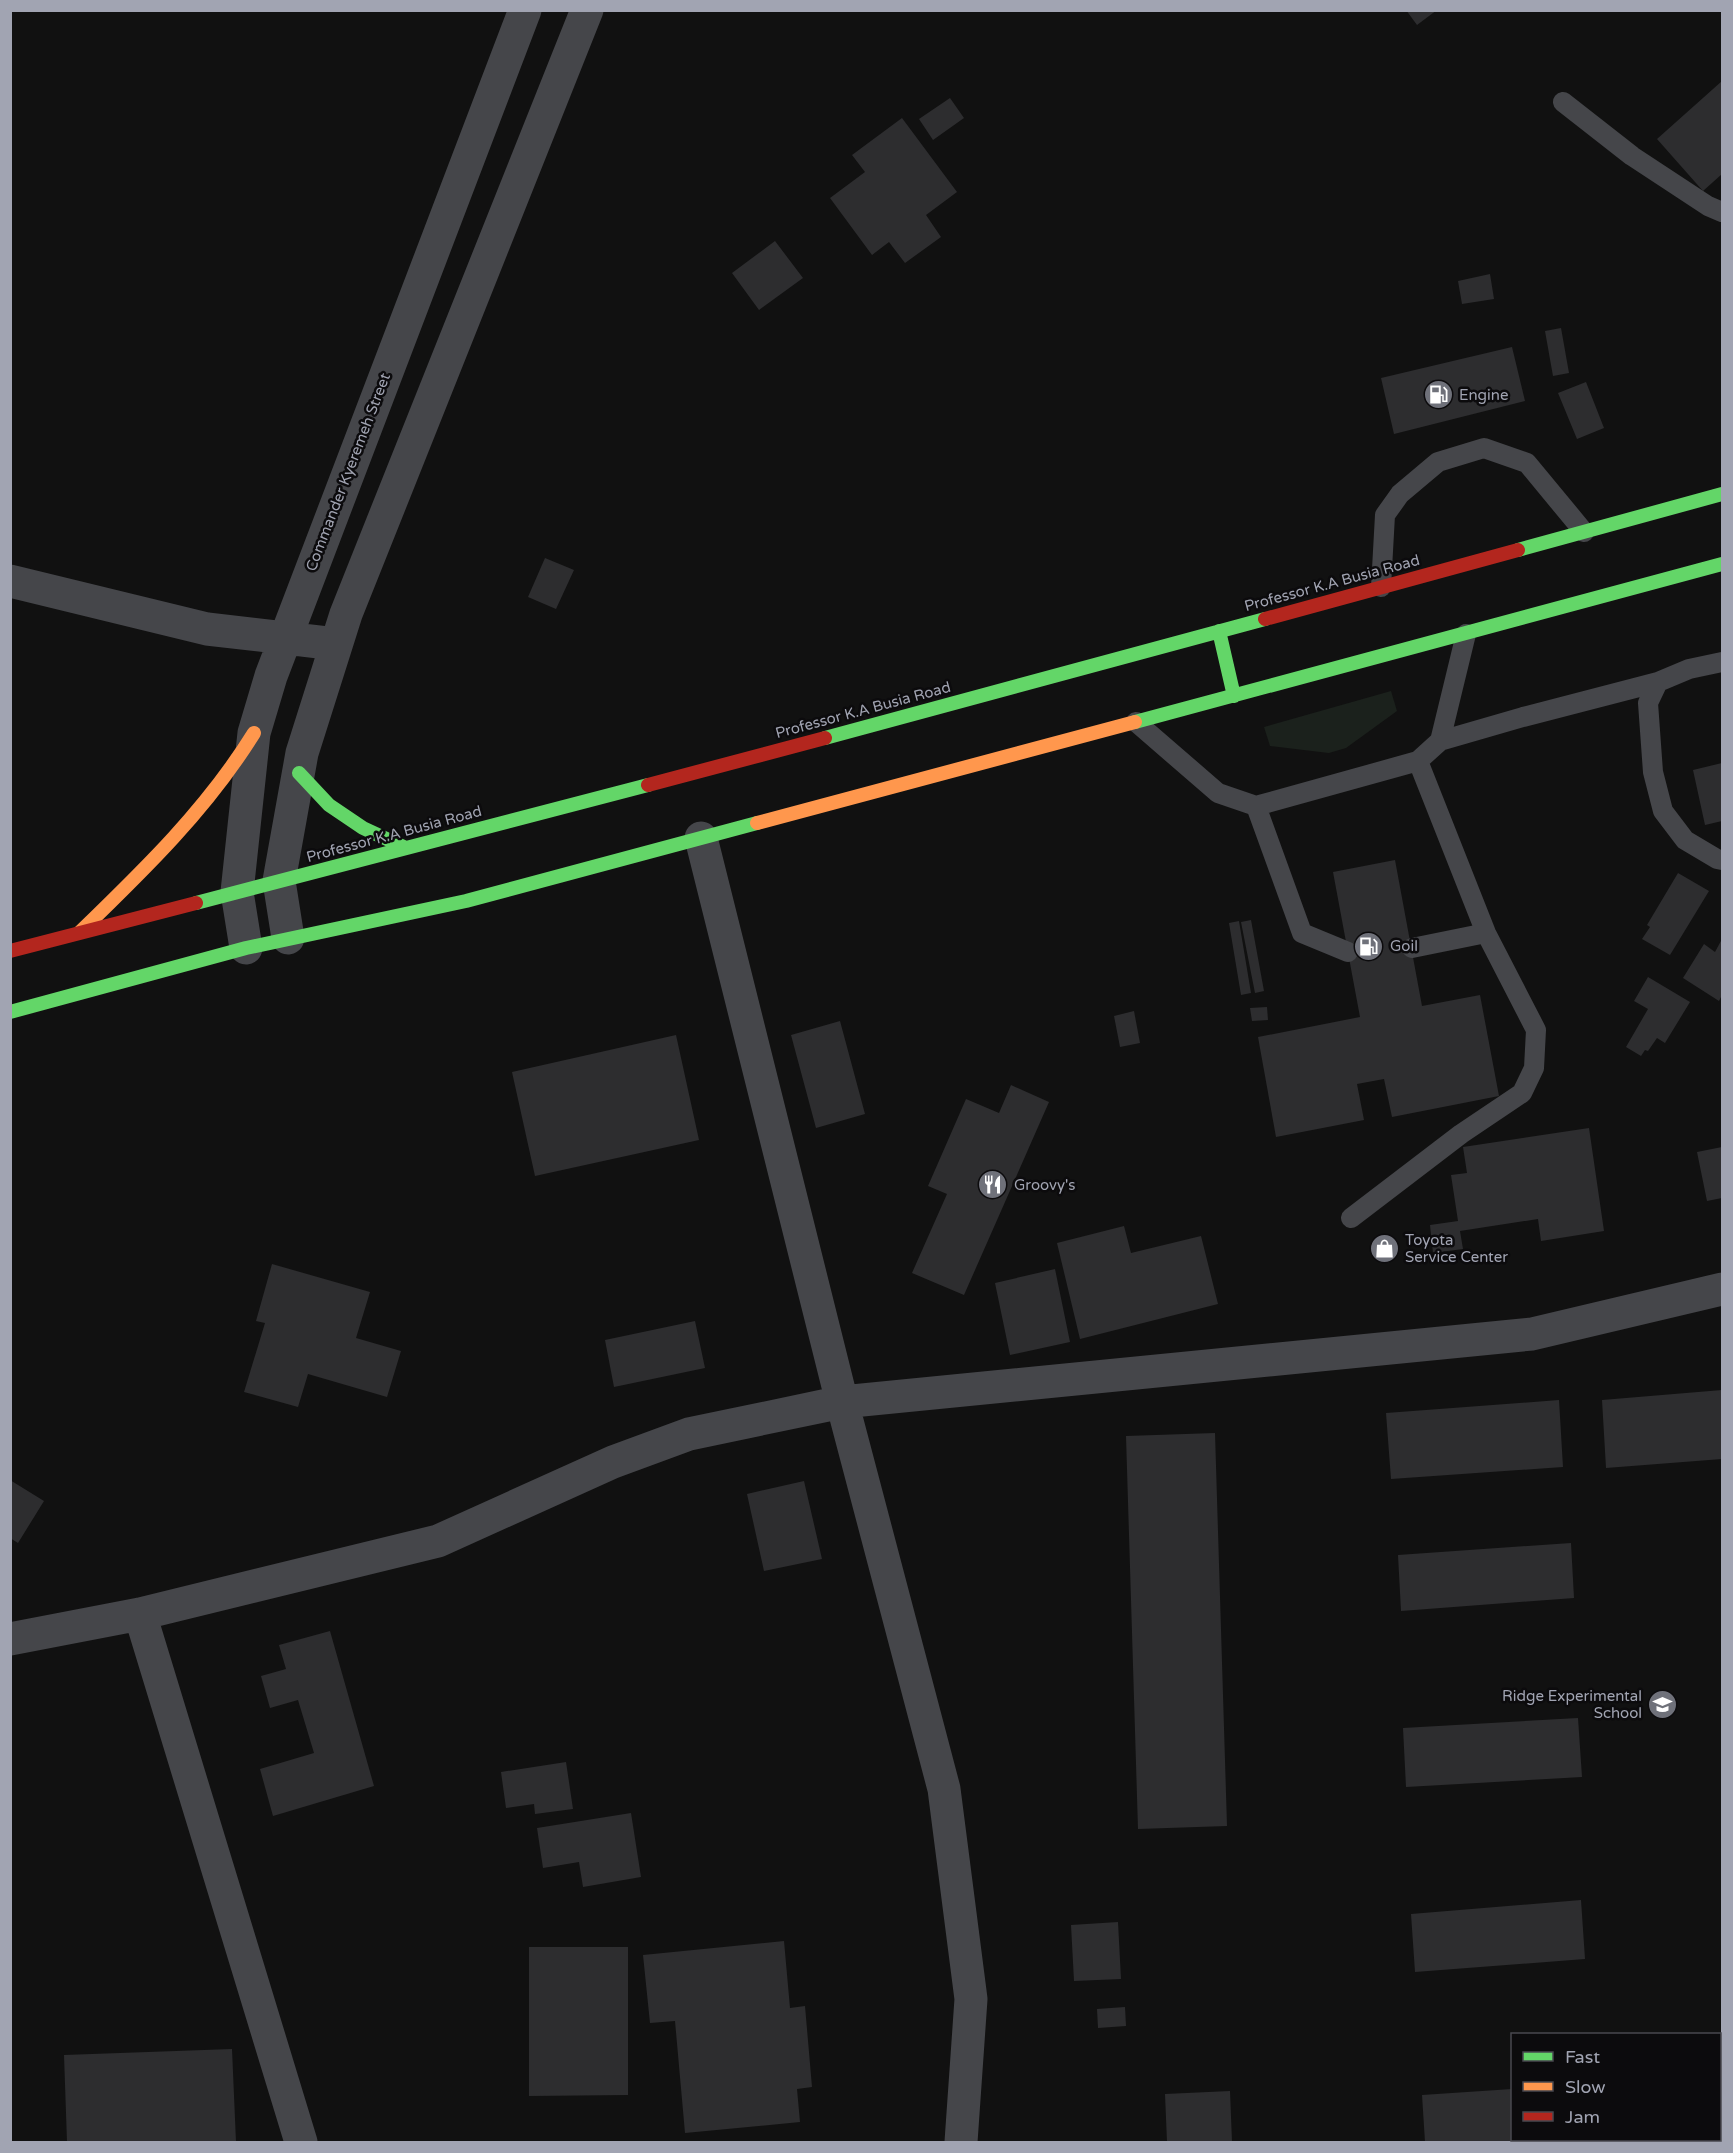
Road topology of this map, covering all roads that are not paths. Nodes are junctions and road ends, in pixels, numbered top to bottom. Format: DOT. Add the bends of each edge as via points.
graph roads {
  1 [pos="525,10"];
  2 [pos="587,10"];
  3 [pos="1563,102"];
  4 [pos="1722,212"];
  5 [pos="1722,494"];
  6 [pos="1584,532"];
  7 [pos="1722,564"];
  8 [pos="10,581"];
  9 [pos="1381,587"];
  10 [pos="1219,631"];
  11 [pos="1466,634"];
  12 [pos="285,638"];
  13 [pos="336,644"];
  14 [pos="1722,662"];
  15 [pos="1658,682"];
  16 [pos="1234,696"];
  17 [pos="1136,722"];
  18 [pos="254,733"];
  19 [pos="1440,741"];
  20 [pos="1418,762"];
  21 [pos="299,773"];
  22 [pos="1256,806"];
  23 [pos="701,838"];
  24 [pos="406,848"];
  25 [pos="1722,860"];
  26 [pos="279,881"];
  27 [pos="237,892"];
  28 [pos="1486,933"];
  29 [pos="78,934"];
  30 [pos="288,938"];
  31 [pos="246,948"];
  32 [pos="1412,948"];
  33 [pos="10,951"];
  34 [pos="1348,952"];
  35 [pos="10,1012"];
  36 [pos="1351,1218"];
  37 [pos="1722,1289"];
  38 [pos="842,1402"];
  39 [pos="140,1614"];
  40 [pos="10,1639"];
  41 [pos="301,2142"];
  42 [pos="961,2142"];
  1 -- 12 [label="street, Commander Kyeremeh Street"];
  2 -- 13 [label="street"];
  3 -- 4 [label="lane" via="1632,156"];
  5 -- 6 [label="main road, Professor K.A Busia Road"];
  6 -- 9 [label="main road, Professor K.A Busia Road"];
  6 -- 9 [label="lane" via="1527,463 1484,448 1438,462 1400,494 1385,515"];
  7 -- 11 [label="main road"];
  8 -- 12 [label="street" via="207,628"];
  9 -- 10 [label="main road, Professor K.A Busia Road"];
  10 -- 16 [label="main road"];
  10 -- 24 [label="main road, Professor K.A Busia Road"];
  11 -- 16 [label="main road"];
  11 -- 19 [label="lane"];
  12 -- 13 [label="street"];
  12 -- 18 [label="street, Commander Kyeremeh Street"];
  13 -- 21 [label="street"];
  14 -- 15 [label="lane" via="1689,669"];
  15 -- 19 [label="lane"];
  15 -- 25 [label="lane" via="1648,703 1653,772 1663,811 1685,840"];
  16 -- 17 [label="main road"];
  17 -- 22 [label="lane" via="1218,793"];
  17 -- 23 [label="main road"];
  18 -- 27 [label="street, Commander Kyeremeh Street"];
  18 -- 29 [label="main road" via="240,758 164,849"];
  19 -- 20 [label="lane"];
  20 -- 22 [label="lane"];
  20 -- 28 [label="lane"];
  21 -- 24 [label="main road" via="329,805 363,828"];
  21 -- 26 [label="street"];
  22 -- 34 [label="lane" via="1302,933"];
  23 -- 30 [label="main road" via="466,901"];
  23 -- 38 [label="street"];
  24 -- 26 [label="main road, Professor K.A Busia Road"];
  26 -- 27 [label="main road, Professor K.A Busia Road"];
  26 -- 30 [label="street"];
  27 -- 29 [label="main road, Professor K.A Busia Road"];
  27 -- 31 [label="street, Commander Kyeremeh Street"];
  28 -- 32 [label="lane"];
  28 -- 36 [label="lane" via="1536,1030 1534,1068 1522,1093"];
  29 -- 33 [label="main road, Professor K.A Busia Road"];
  30 -- 31 [label="main road"];
  31 -- 35 [label="main road"];
  37 -- 38 [label="street" via="1532,1334"];
  38 -- 39 [label="street" via="689,1434 613,1462 438,1541"];
  38 -- 42 [label="street" via="944,1790 971,1999"];
  39 -- 40 [label="street"];
  39 -- 41 [label="street"];
}
